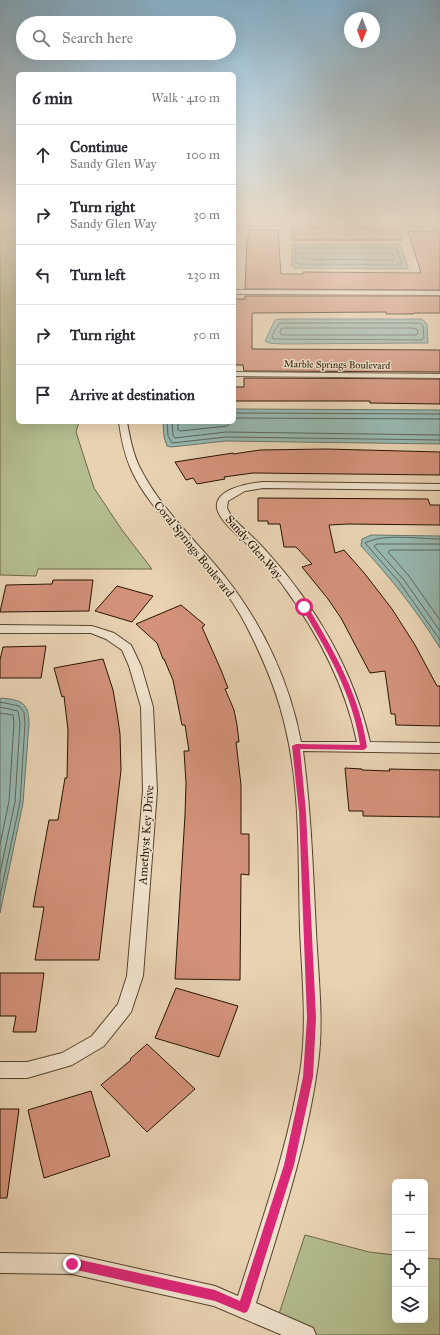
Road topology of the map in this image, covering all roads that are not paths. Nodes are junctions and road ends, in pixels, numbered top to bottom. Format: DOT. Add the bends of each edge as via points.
graph roads {
  1 [pos="236,292"];
  2 [pos="440,293"];
  3 [pos="236,374"];
  4 [pos="440,376"];
  5 [pos="123,424"];
  6 [pos="440,487"];
  7 [pos="0,629"];
  8 [pos="296,746"];
  9 [pos="364,747"];
  10 [pos="440,748"];
  11 [pos="0,1070"];
  12 [pos="0,1263"];
  13 [pos="244,1308"];
  14 [pos="306,1335"];
  1 -- 2 [label="street"];
  3 -- 4 [label="street, Marble Springs Boulevard"];
  5 -- 8 [label="street, Coral Springs Boulevard" via="133,462 149,493 222,579 249,621 272,665"];
  6 -- 9 [label="street, Sandy Glen Way" via="263,485 247,486 233,491 223,500 222,508 226,517 269,560 304,607 328,647 353,701"];
  7 -- 11 [label="street, Amethyst Key Drive" via="92,630 110,636 127,648 147,707 150,758 150,791 135,976 125,1007 98,1041 66,1060 27,1070"];
  8 -- 9 [label="street"];
  8 -- 13 [label="street, Coral Springs Boulevard" via="302,812 312,1018 308,1077 289,1165"];
  9 -- 10 [label="street"];
  12 -- 13 [label="street" via="72,1264 215,1296"];
  13 -- 14 [label="street"];
}
